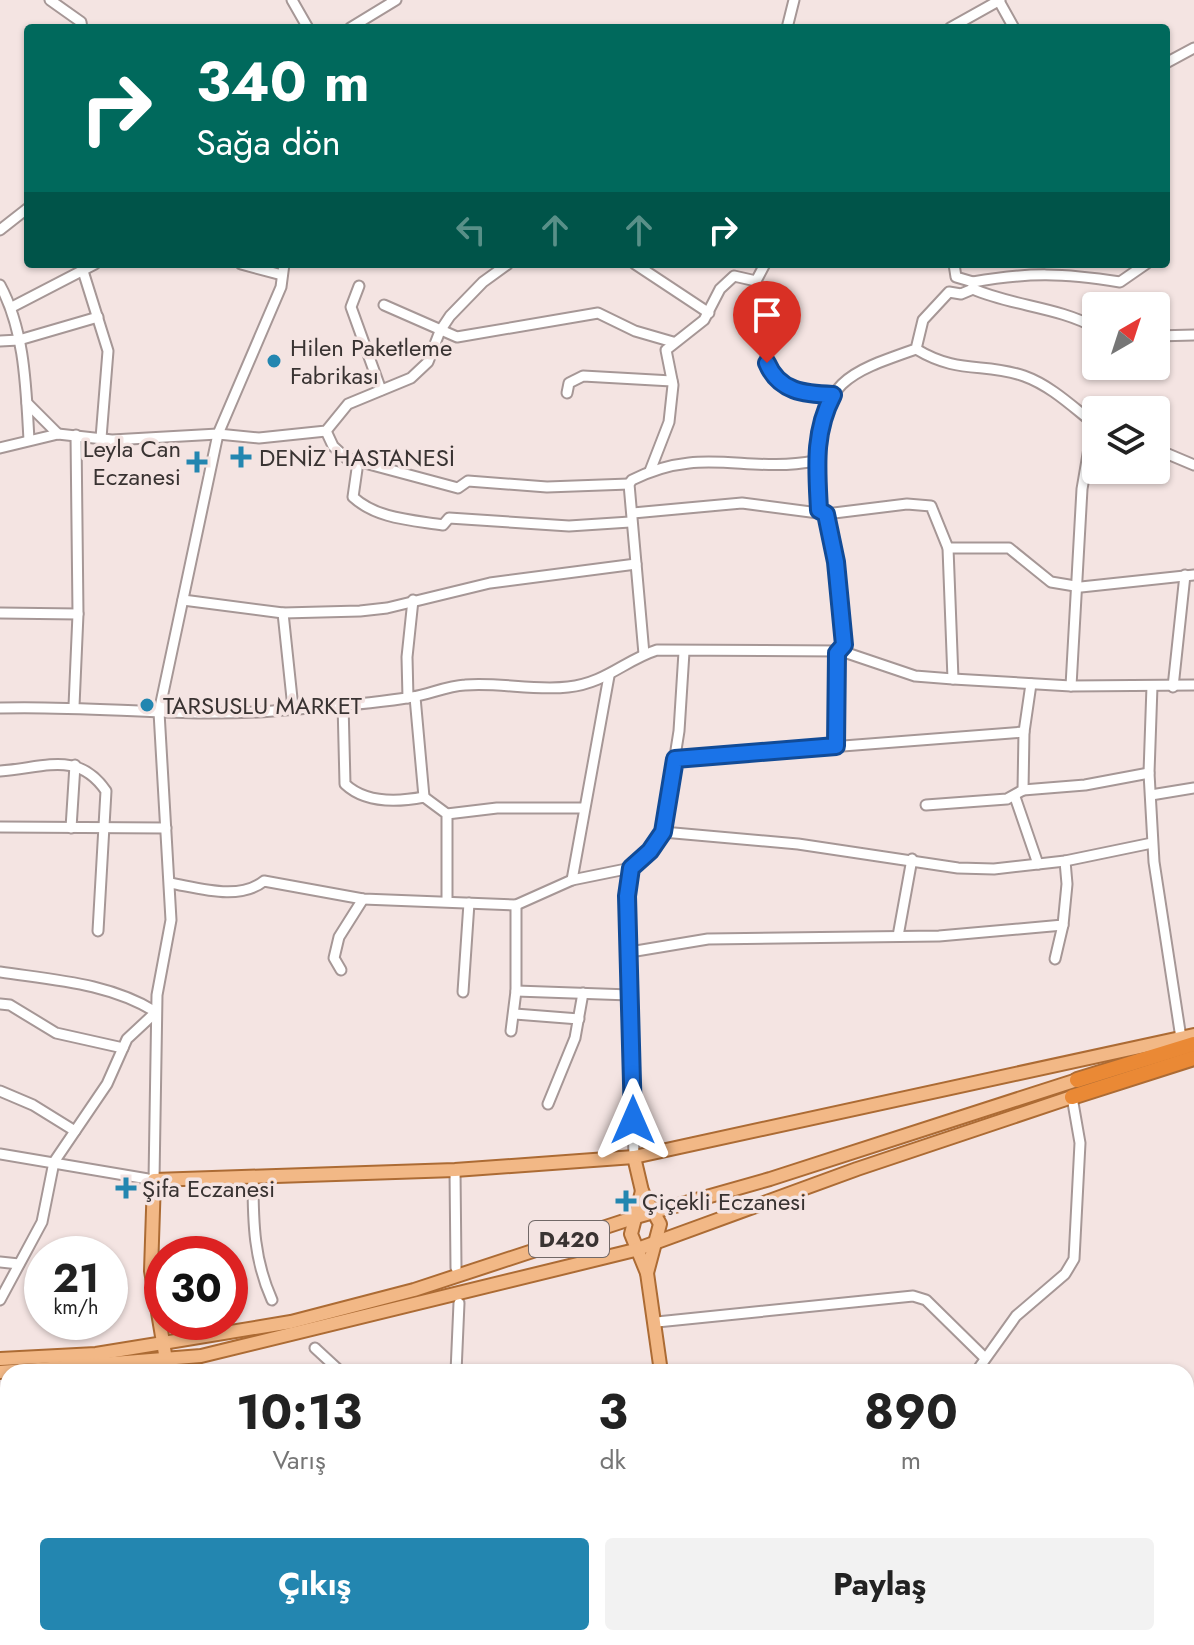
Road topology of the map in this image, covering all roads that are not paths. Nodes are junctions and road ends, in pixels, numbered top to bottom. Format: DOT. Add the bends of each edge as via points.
graph roads {
  1 [pos="50,0"];
  2 [pos="292,0"];
  3 [pos="396,0"];
  4 [pos="794,0"];
  5 [pos="1000,1"];
  6 [pos="81,24"];
  7 [pos="306,24"];
  8 [pos="357,24"];
  9 [pos="788,24"];
  10 [pos="957,24"];
  11 [pos="1012,24"];
  12 [pos="1194,48"];
  13 [pos="1170,61"];
  14 [pos="24,211"];
  15 [pos="0,230"];
  16 [pos="88,268"];
  17 [pos="503,268"];
  18 [pos="641,268"];
  19 [pos="763,268"];
  20 [pos="955,268"];
  21 [pos="1140,268"];
  22 [pos="283,269"];
  23 [pos="83,271"];
  24 [pos="756,281"];
  25 [pos="0,285"];
  26 [pos="973,285"];
  27 [pos="359,286"];
  28 [pos="384,305"];
  29 [pos="12,307"];
  30 [pos="709,313"];
  31 [pos="98,317"];
  32 [pos="1082,319"];
  33 [pos="440,331"];
  34 [pos="1194,335"];
  35 [pos="1170,336"];
  36 [pos="19,340"];
  37 [pos="0,341"];
  38 [pos="673,342"];
  39 [pos="916,349"];
  40 [pos="672,381"];
  41 [pos="381,390"];
  42 [pos="567,393"];
  43 [pos="833,395"];
  44 [pos="27,403"];
  45 [pos="1082,413"];
  46 [pos="326,431"];
  47 [pos="58,434"];
  48 [pos="218,434"];
  49 [pos="76,435"];
  50 [pos="101,438"];
  51 [pos="29,440"];
  52 [pos="0,448"];
  53 [pos="1170,455"];
  54 [pos="815,461"];
  55 [pos="358,462"];
  56 [pos="1194,465"];
  57 [pos="650,471"];
  58 [pos="629,484"];
  59 [pos="1083,484"];
  60 [pos="826,514"];
  61 [pos="632,518"];
  62 [pos="948,548"];
  63 [pos="636,564"];
  64 [pos="1190,575"];
  65 [pos="1075,587"];
  66 [pos="183,600"];
  67 [pos="413,600"];
  68 [pos="0,613"];
  69 [pos="283,613"];
  70 [pos="78,614"];
  71 [pos="684,652"];
  72 [pos="839,652"];
  73 [pos="644,654"];
  74 [pos="609,676"];
  75 [pos="953,679"];
  76 [pos="1031,684"];
  77 [pos="1194,685"];
  78 [pos="1071,686"];
  79 [pos="1152,686"];
  80 [pos="1173,687"];
  81 [pos="412,697"];
  82 [pos="343,703"];
  83 [pos="74,706"];
  84 [pos="0,708"];
  85 [pos="293,708"];
  86 [pos="159,712"];
  87 [pos="1024,732"];
  88 [pos="836,746"];
  89 [pos="675,759"];
  90 [pos="75,765"];
  91 [pos="0,771"];
  92 [pos="1149,773"];
  93 [pos="1194,788"];
  94 [pos="1023,790"];
  95 [pos="1151,795"];
  96 [pos="424,797"];
  97 [pos="1015,797"];
  98 [pos="926,805"];
  99 [pos="583,808"];
  100 [pos="447,814"];
  101 [pos="0,827"];
  102 [pos="71,828"];
  103 [pos="166,828"];
  104 [pos="106,829"];
  105 [pos="663,832"];
  106 [pos="1152,843"];
  107 [pos="912,859"];
  108 [pos="1065,861"];
  109 [pos="1038,864"];
  110 [pos="631,868"];
  111 [pos="572,880"];
  112 [pos="170,883"];
  113 [pos="363,899"];
  114 [pos="447,901"];
  115 [pos="469,903"];
  116 [pos="516,905"];
  117 [pos="1063,925"];
  118 [pos="98,931"];
  119 [pos="898,936"];
  120 [pos="630,952"];
  121 [pos="1055,959"];
  122 [pos="341,970"];
  123 [pos="0,972"];
  124 [pos="516,991"];
  125 [pos="463,992"];
  126 [pos="583,993"];
  127 [pos="630,995"];
  128 [pos="0,1004"];
  129 [pos="156,1012"];
  130 [pos="515,1014"];
  131 [pos="579,1019"];
  132 [pos="511,1031"];
  133 [pos="1190,1039"];
  134 [pos="123,1048"];
  135 [pos="1194,1058"];
  136 [pos="1077,1080"];
  137 [pos="0,1091"];
  138 [pos="1072,1097"];
  139 [pos="548,1104"];
  140 [pos="75,1131"];
  141 [pos="0,1154"];
  142 [pos="634,1157"];
  143 [pos="54,1162"];
  144 [pos="455,1170"];
  145 [pos="253,1179"];
  146 [pos="154,1180"];
  147 [pos="642,1191"];
  148 [pos="654,1212"];
  149 [pos="636,1217"];
  150 [pos="657,1242"];
  151 [pos="635,1250"];
  152 [pos="0,1262"];
  153 [pos="19,1264"];
  154 [pos="456,1268"];
  155 [pos="647,1273"];
  156 [pos="0,1300"];
  157 [pos="272,1300"];
  158 [pos="459,1303"];
  159 [pos="657,1322"];
  160 [pos="162,1343"];
  161 [pos="315,1348"];
  162 [pos="985,1358"];
  163 [pos="0,1359"];
  164 [pos="166,1360"];
  165 [pos="111,1364"];
  166 [pos="332,1364"];
  167 [pos="456,1364"];
  168 [pos="660,1364"];
  169 [pos="981,1364"];
  1 -- 6 [label="street"];
  2 -- 7 [label="street"];
  3 -- 8 [label="street"];
  4 -- 9 [label="street"];
  5 -- 10 [label="street"];
  5 -- 11 [label="street"];
  12 -- 13 [label="street"];
  14 -- 15 [label="street"];
  16 -- 23 [label="street"];
  17 -- 33 [label="street" via="465,300"];
  18 -- 30 [label="street"];
  19 -- 24 [label="street"];
  20 -- 26 [label="street" via="956,277"];
  21 -- 26 [label="street" via="1120,282 1018,273"];
  22 -- 48 [label="street" via="281,287"];
  23 -- 29 [label="street"];
  23 -- 31 [label="street"];
  24 -- 30 [label="street" via="734,276 720,289"];
  24 -- 43 [label="street" via="772,375 798,392"];
  25 -- 29 [label="street"];
  26 -- 32 [label="street" via="1014,303"];
  26 -- 39 [label="street" via="961,294 949,292 935,305 923,320"];
  27 -- 41 [label="street" via="351,307"];
  28 -- 33 [label="street"];
  29 -- 36 [label="street"];
  30 -- 38 [label="street"];
  31 -- 36 [label="street"];
  31 -- 50 [label="street" via="108,351"];
  33 -- 38 [label="street" via="457,337 598,313"];
  33 -- 41 [label="street" via="428,362 411,378"];
  34 -- 35 [label="street"];
  36 -- 37 [label="street"];
  36 -- 44 [label="street"];
  38 -- 40 [label="street" via="666,350"];
  39 -- 43 [label="street" via="858,369"];
  39 -- 45 [label="street" via="938,362 1026,377"];
  40 -- 42 [label="street" via="583,376 569,383"];
  40 -- 57 [label="street" via="666,436"];
  41 -- 46 [label="street" via="348,404"];
  43 -- 54 [label="street" via="818,432"];
  44 -- 47 [label="street"];
  44 -- 51 [label="street"];
  46 -- 48 [label="street" via="253,439"];
  46 -- 55 [label="street" via="333,446"];
  47 -- 49 [label="street"];
  47 -- 51 [label="street"];
  48 -- 50 [label="street"];
  48 -- 66 [label="street"];
  49 -- 50 [label="street"];
  49 -- 70 [label="street"];
  51 -- 52 [label="street"];
  53 -- 56 [label="street"];
  54 -- 57 [label="street" via="784,467 687,460"];
  54 -- 60 [label="street" via="819,510"];
  55 -- 58 [label="street" via="458,488 468,481 547,487"];
  55 -- 61 [label="street" via="353,497 365,508 393,517 443,525 449,518 569,526"];
  57 -- 58 [label="street"];
  58 -- 61 [label="street"];
  59 -- 65 [label="street"];
  60 -- 61 [label="street" via="742,503"];
  60 -- 62 [label="street" via="931,506"];
  60 -- 72 [label="street" via="836,562"];
  61 -- 63 [label="street"];
  62 -- 65 [label="street" via="1009,548 1051,582"];
  62 -- 75 [label="street"];
  63 -- 67 [label="street" via="490,583"];
  63 -- 73 [label="street"];
  64 -- 65 [label="street"];
  64 -- 80 [label="street"];
  65 -- 78 [label="street"];
  66 -- 69 [label="street"];
  66 -- 86 [label="street"];
  67 -- 69 [label="street" via="387,608"];
  67 -- 81 [label="street" via="407,657"];
  68 -- 70 [label="street"];
  69 -- 85 [label="street"];
  70 -- 83 [label="street"];
  71 -- 72 [label="street"];
  71 -- 73 [label="street"];
  71 -- 89 [label="street"];
  72 -- 75 [label="street" via="915,676"];
  72 -- 88 [label="street"];
  73 -- 74 [label="street"];
  74 -- 81 [label="street" via="569,687 466,684"];
  74 -- 99 [label="street"];
  75 -- 76 [label="street"];
  76 -- 78 [label="street"];
  76 -- 87 [label="street"];
  77 -- 80 [label="street"];
  78 -- 79 [label="street"];
  79 -- 80 [label="street"];
  79 -- 92 [label="street"];
  81 -- 82 [label="street"];
  81 -- 96 [label="street"];
  82 -- 85 [label="street"];
  82 -- 96 [label="street" via="345,784 364,797"];
  83 -- 84 [label="street"];
  83 -- 86 [label="street"];
  85 -- 86 [label="street"];
  86 -- 103 [label="street"];
  87 -- 88 [label="street"];
  87 -- 94 [label="street"];
  88 -- 89 [label="street"];
  89 -- 105 [label="street"];
  90 -- 91 [label="street"];
  90 -- 102 [label="street"];
  90 -- 104 [label="street" via="95,774 106,791"];
  92 -- 94 [label="street"];
  92 -- 95 [label="street"];
  93 -- 95 [label="street"];
  94 -- 97 [label="street"];
  95 -- 106 [label="street"];
  96 -- 100 [label="street"];
  97 -- 98 [label="street"];
  97 -- 109 [label="street"];
  99 -- 100 [label="street"];
  99 -- 111 [label="street"];
  100 -- 114 [label="street"];
  101 -- 102 [label="street"];
  102 -- 104 [label="street"];
  103 -- 104 [label="street"];
  103 -- 112 [label="street"];
  104 -- 118 [label="street"];
  105 -- 107 [label="street"];
  105 -- 110 [label="street"];
  106 -- 108 [label="street"];
  106 -- 133 [label="street"];
  107 -- 109 [label="street" via="958,868"];
  107 -- 119 [label="street"];
  108 -- 109 [label="street"];
  108 -- 117 [label="street"];
  110 -- 111 [label="street"];
  110 -- 120 [label="street"];
  111 -- 116 [label="street"];
  112 -- 113 [label="street" via="220,892 252,890 264,881"];
  112 -- 129 [label="street" via="171,920"];
  113 -- 114 [label="street"];
  113 -- 122 [label="street" via="339,937 334,958"];
  114 -- 115 [label="street"];
  115 -- 116 [label="street"];
  115 -- 125 [label="street"];
  116 -- 124 [label="street"];
  117 -- 119 [label="street"];
  117 -- 121 [label="street"];
  119 -- 120 [label="street" via="708,939"];
  120 -- 127 [label="street"];
  123 -- 129 [label="street" via="129,995"];
  124 -- 126 [label="street"];
  124 -- 130 [label="street"];
  126 -- 127 [label="street"];
  126 -- 131 [label="street"];
  127 -- 142 [label="street"];
  128 -- 134 [label="street" via="56,1033"];
  129 -- 134 [label="street" via="140,1023"];
  129 -- 146 [label="street"];
  130 -- 131 [label="street"];
  130 -- 132 [label="street"];
  131 -- 139 [label="street"];
  133 -- 136 [label="highway, D420"];
  133 -- 142 [label="main road"];
  134 -- 140 [label="street" via="107,1084"];
  135 -- 138 [label="highway"];
  136 -- 148 [label="main road, D420"];
  137 -- 140 [label="street"];
  138 -- 150 [label="main road"];
  138 -- 162 [label="street" via="1080,1143 1074,1259 1065,1274 1016,1316"];
  140 -- 143 [label="street"];
  141 -- 143 [label="street"];
  142 -- 144 [label="main road"];
  142 -- 147 [label="main road"];
  143 -- 146 [label="street"];
  143 -- 153 [label="street" via="42,1222"];
  144 -- 145 [label="main road"];
  144 -- 154 [label="street"];
  145 -- 146 [label="main road"];
  145 -- 157 [label="street" via="257,1264"];
  146 -- 160 [label="main road" via="151,1271"];
  147 -- 148 [label="main road"];
  147 -- 149 [label="main road"];
  148 -- 149 [label="main road, D420"];
  148 -- 150 [label="main road" via="660,1229"];
  149 -- 151 [label="main road" via="631,1234"];
  149 -- 160 [label="main road, D420" via="414,1290 291,1322"];
  150 -- 151 [label="main road"];
  150 -- 155 [label="main road"];
  151 -- 155 [label="main road"];
  151 -- 164 [label="main road" via="302,1333"];
  152 -- 153 [label="street"];
  153 -- 156 [label="street"];
  155 -- 159 [label="main road"];
  158 -- 167 [label="street"];
  159 -- 162 [label="street" via="913,1296 926,1300"];
  159 -- 168 [label="main road"];
  160 -- 163 [label="main road, D420" via="51,1359"];
  160 -- 164 [label="main road"];
  161 -- 166 [label="street"];
  162 -- 169 [label="street"];
  164 -- 165 [label="main road"];
}
